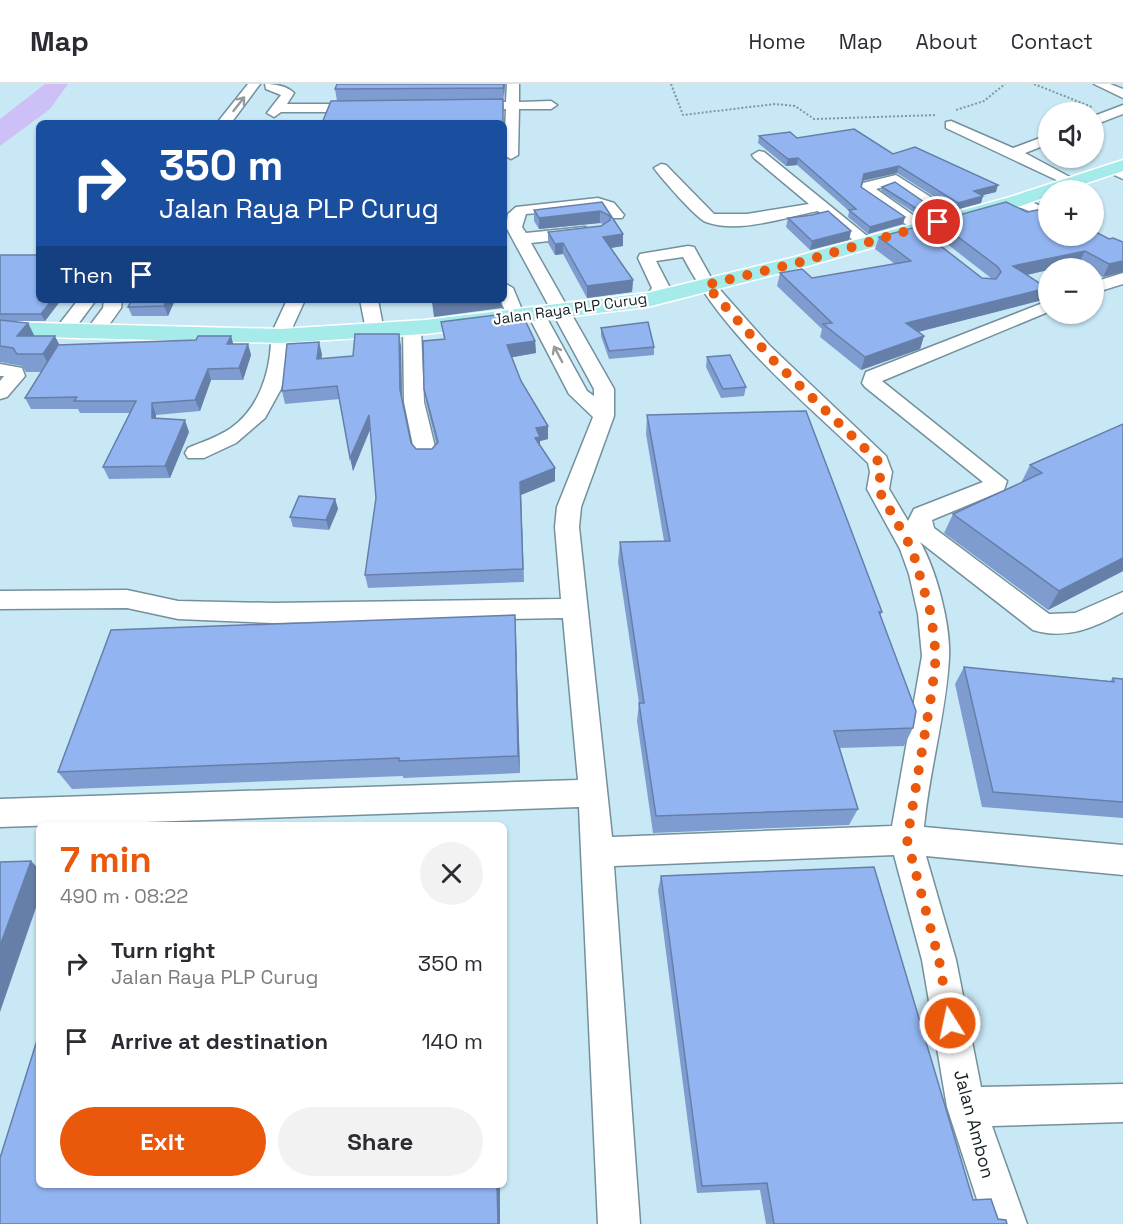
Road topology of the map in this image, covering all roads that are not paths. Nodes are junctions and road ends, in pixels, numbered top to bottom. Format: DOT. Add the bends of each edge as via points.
graph roads {
  1 [pos="254,84"];
  2 [pos="302,84"];
  3 [pos="513,84"];
  4 [pos="1100,84"];
  5 [pos="268,88"];
  6 [pos="1120,91"];
  7 [pos="327,92"];
  8 [pos="369,92"];
  9 [pos="511,105"];
  10 [pos="551,105"];
  11 [pos="458,106"];
  12 [pos="284,108"];
  13 [pos="322,108"];
  14 [pos="368,108"];
  15 [pos="1123,110"];
  16 [pos="1104,116"];
  17 [pos="949,119"];
  18 [pos="226,120"];
  19 [pos="271,120"];
  20 [pos="360,120"];
  21 [pos="1038,143"];
  22 [pos="1013,153"];
  23 [pos="759,154"];
  24 [pos="511,155"];
  25 [pos="661,168"];
  26 [pos="1119,170"];
  27 [pos="1068,180"];
  28 [pos="1080,180"];
  29 [pos="1038,194"];
  30 [pos="1017,201"];
  31 [pos="821,206"];
  32 [pos="1038,210"];
  33 [pos="616,214"];
  34 [pos="953,218"];
  35 [pos="918,228"];
  36 [pos="600,230"];
  37 [pos="520,239"];
  38 [pos="866,243"];
  39 [pos="935,244"];
  40 [pos="1123,278"];
  41 [pos="706,285"];
  42 [pos="1104,285"];
  43 [pos="507,292"];
  44 [pos="654,298"];
  45 [pos="85,303"];
  46 [pos="113,303"];
  47 [pos="295,303"];
  48 [pos="370,303"];
  49 [pos="1038,310"];
  50 [pos="560,312"];
  51 [pos="526,316"];
  52 [pos="412,328"];
  53 [pos="0,329"];
  54 [pos="63,331"];
  55 [pos="369,331"];
  56 [pos="94,332"];
  57 [pos="276,336"];
  58 [pos="0,370"];
  59 [pos="0,393"];
  60 [pos="604,416"];
  61 [pos="196,453"];
  62 [pos="426,455"];
  63 [pos="0,600"];
  64 [pos="1123,602"];
  65 [pos="576,608"];
  66 [pos="594,793"];
  67 [pos="0,813"];
  68 [pos="907,840"];
  69 [pos="597,852"];
  70 [pos="1123,860"];
  71 [pos="1123,1103"];
  72 [pos="966,1107"];
  73 [pos="619,1224"];
  74 [pos="1006,1224"];
  18 -- 1 [label="street, one-way"];
  2 -- 12 [label="street"];
  3 -- 9 [label="street"];
  4 -- 6 [label="street"];
  5 -- 12 [label="street" via="288,93"];
  7 -- 13 [label="street"];
  8 -- 14 [label="street"];
  9 -- 10 [label="street"];
  9 -- 11 [label="street"];
  9 -- 24 [label="street"];
  12 -- 13 [label="street"];
  12 -- 19 [label="street"];
  13 -- 14 [label="street"];
  14 -- 20 [label="street"];
  15 -- 16 [label="street"];
  17 -- 22 [label="street"];
  21 -- 22 [label="street"];
  22 -- 27 [label="street"];
  23 -- 31 [label="street"];
  25 -- 31 [label="street" via="715,221"];
  26 -- 28 [label="main road, Jalan Raya PLP Curug"];
  29 -- 30 [label="main road, Jalan Raya PLP Curug"];
  30 -- 32 [label="street"];
  30 -- 34 [label="main road, Jalan Raya PLP Curug"];
  31 -- 38 [label="street"];
  33 -- 37 [label="street" via="609,206 598,203 522,210 514,220"];
  34 -- 35 [label="main road, Jalan Raya PLP Curug"];
  34 -- 35 [label="street" via="897,179 868,186 868,192"];
  35 -- 38 [label="main road, Jalan Raya PLP Curug"];
  35 -- 39 [label="street"];
  36 -- 37 [label="street"];
  37 -- 50 [label="street"];
  38 -- 41 [label="main road, Jalan Raya PLP Curug"];
  40 -- 42 [label="street"];
  41 -- 44 [label="main road, Jalan Raya PLP Curug"];
  41 -- 44 [label="street, Jalan Ambon" via="688,251 648,257 645,259 661,288"];
  41 -- 68 [label="street, Jalan Ambon" via="774,361 878,461 878,489 912,549 931,614 936,656"];
  43 -- 51 [label="street"];
  44 -- 50 [label="main road, Jalan Raya PLP Curug"];
  45 -- 54 [label="street"];
  46 -- 56 [label="street"];
  47 -- 57 [label="street"];
  48 -- 55 [label="street" via="374,326"];
  49 -- 64 [label="street" via="873,376 872,383 996,481 996,485 921,516 919,523 926,534 1042,623 1074,625"];
  50 -- 51 [label="main road, Jalan Raya PLP Curug"];
  50 -- 60 [label="street" via="604,389"];
  51 -- 52 [label="main road, Jalan Raya PLP Curug"];
  60 -- 51 [label="street, one-way" via="579,394"];
  52 -- 55 [label="main road, Jalan Raya PLP Curug"];
  52 -- 62 [label="street" via="414,402"];
  53 -- 54 [label="main road, Jalan Raya PLP Curug"];
  54 -- 56 [label="main road, Jalan Raya PLP Curug"];
  55 -- 57 [label="main road, Jalan Raya PLP Curug"];
  56 -- 57 [label="main road, Jalan Raya PLP Curug"];
  57 -- 61 [label="street" via="281,354 268,395 256,417 238,433"];
  58 -- 59 [label="street" via="15,372"];
  60 -- 65 [label="street" via="569,507 567,527"];
  63 -- 65 [label="street" via="127,598 178,610 272,613"];
  65 -- 66 [label="street"];
  66 -- 67 [label="street"];
  66 -- 69 [label="street"];
  68 -- 69 [label="street"];
  68 -- 70 [label="street"];
  68 -- 72 [label="street, Jalan Ambon" via="939,960"];
  69 -- 73 [label="street"];
  71 -- 72 [label="street"];
  72 -- 74 [label="street, Jalan Ambon"];
}
